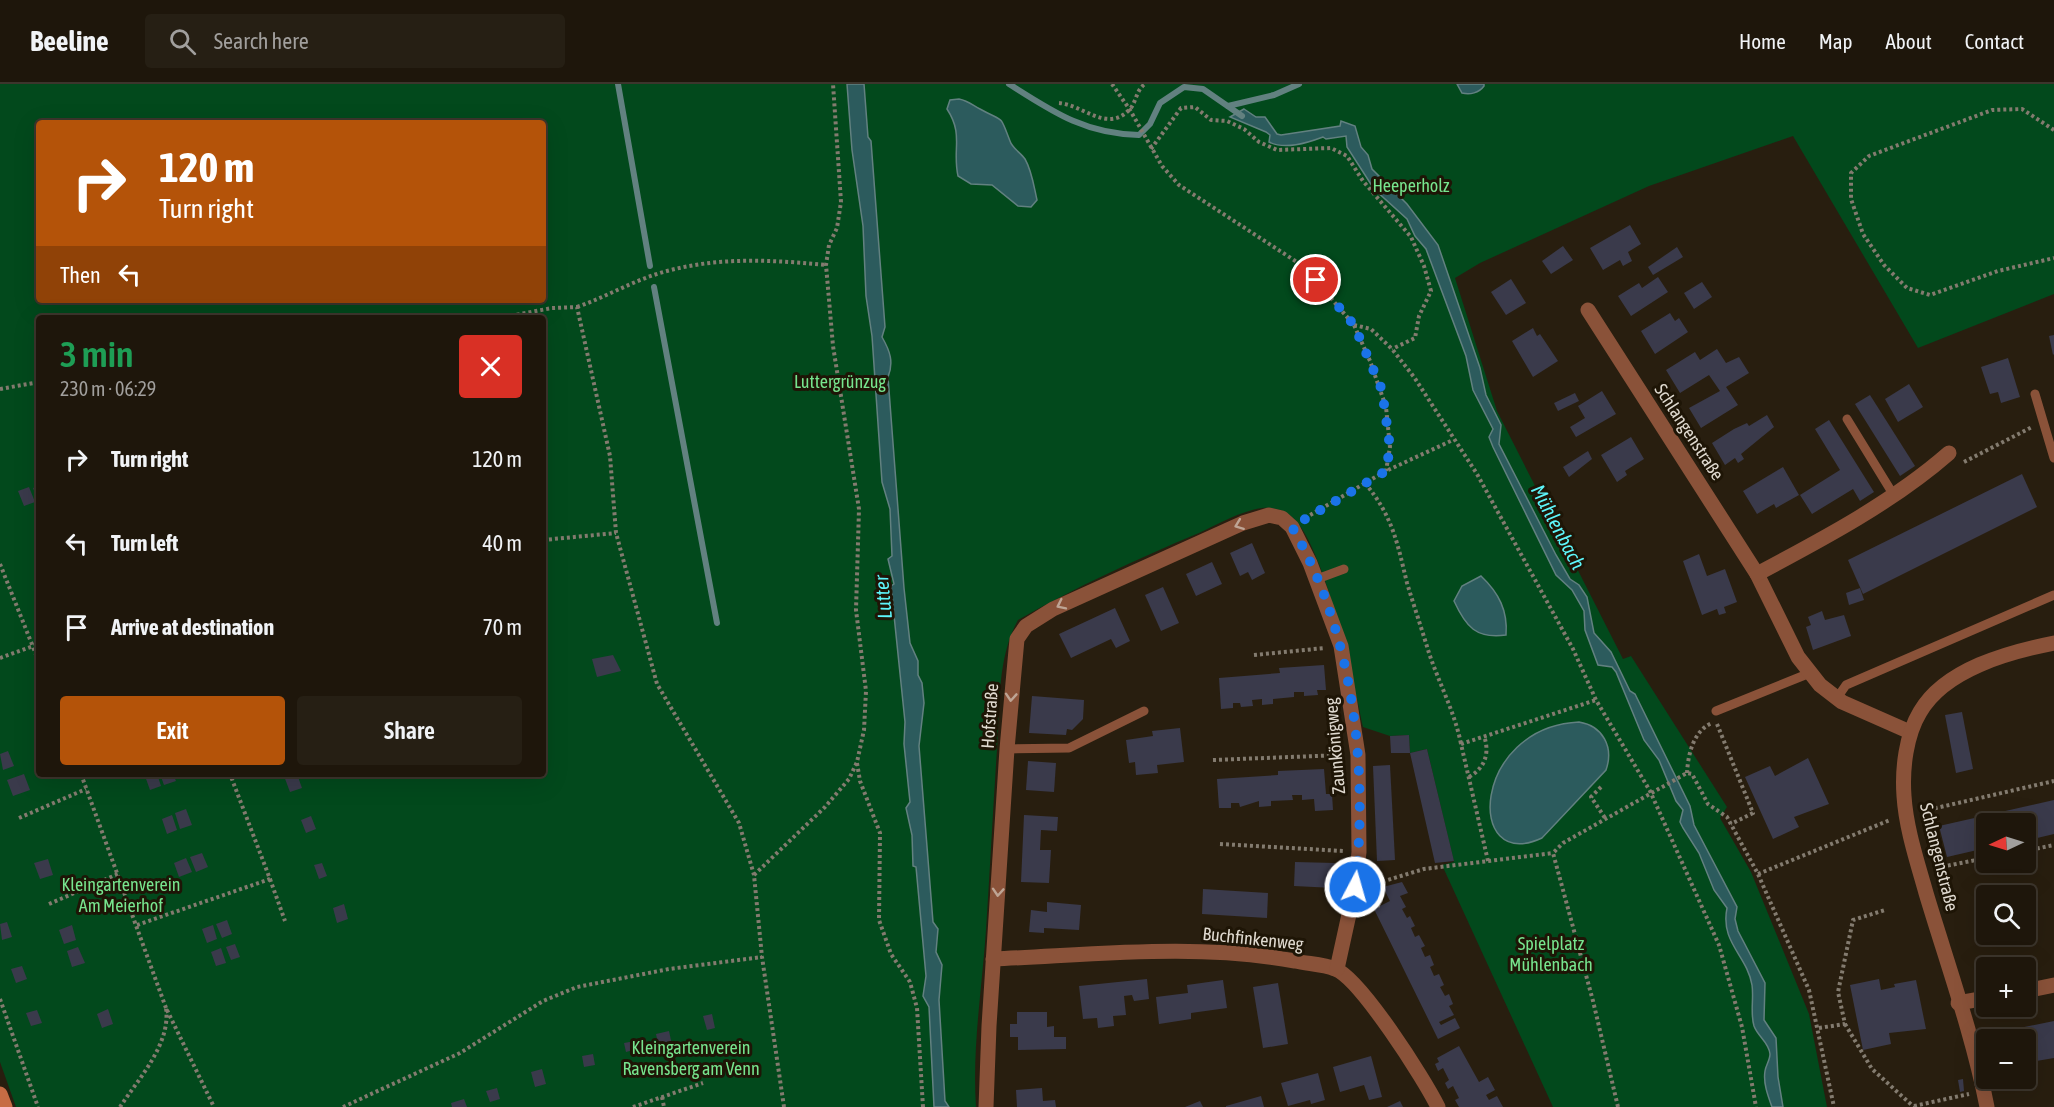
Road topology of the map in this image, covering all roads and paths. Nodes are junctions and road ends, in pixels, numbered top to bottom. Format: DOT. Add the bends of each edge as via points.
graph roads {
  1 [pos="833,84"];
  2 [pos="1112,84"];
  3 [pos="1145,84"];
  4 [pos="1059,103"];
  5 [pos="1130,110"];
  6 [pos="2054,130"];
  7 [pos="1151,149"];
  8 [pos="2054,258"];
  9 [pos="826,265"];
  10 [pos="577,307"];
  11 [pos="1588,310"];
  12 [pos="515,315"];
  13 [pos="1354,325"];
  14 [pos="1392,350"];
  15 [pos="36,383"];
  16 [pos="0,389"];
  17 [pos="2035,394"];
  18 [pos="1847,419"];
  19 [pos="2043,422"];
  20 [pos="1453,440"];
  21 [pos="1949,453"];
  22 [pos="2054,458"];
  23 [pos="1386,471"];
  24 [pos="1365,483"];
  25 [pos="1893,494"];
  26 [pos="1292,527"];
  27 [pos="616,532"];
  28 [pos="546,540"];
  29 [pos="0,564"];
  30 [pos="1344,569"];
  31 [pos="1758,574"];
  32 [pos="1317,579"];
  33 [pos="2054,596"];
  34 [pos="2054,643"];
  35 [pos="36,645"];
  36 [pos="33,646"];
  37 [pos="1341,646"];
  38 [pos="36,654"];
  39 [pos="1254,655"];
  40 [pos="0,658"];
  41 [pos="1810,672"];
  42 [pos="1837,698"];
  43 [pos="1596,700"];
  44 [pos="1144,711"];
  45 [pos="1716,711"];
  46 [pos="1910,732"];
  47 [pos="1484,736"];
  48 [pos="1461,744"];
  49 [pos="1007,749"];
  50 [pos="1358,755"];
  51 [pos="1213,760"];
  52 [pos="857,762"];
  53 [pos="1687,773"];
  54 [pos="82,777"];
  55 [pos="231,777"];
  56 [pos="1469,777"];
  57 [pos="2054,781"];
  58 [pos="1601,787"];
  59 [pos="86,789"];
  60 [pos="1650,791"];
  61 [pos="1906,815"];
  62 [pos="19,818"];
  63 [pos="1605,818"];
  64 [pos="1731,824"];
  65 [pos="1220,844"];
  66 [pos="2054,845"];
  67 [pos="2036,849"];
  68 [pos="1359,852"];
  69 [pos="1553,853"];
  70 [pos="1976,860"];
  71 [pos="1488,861"];
  72 [pos="1920,871"];
  73 [pos="118,874"];
  74 [pos="754,874"];
  75 [pos="1758,874"];
  76 [pos="270,879"];
  77 [pos="1355,887"];
  78 [pos="49,904"];
  79 [pos="1885,910"];
  80 [pos="285,921"];
  81 [pos="137,925"];
  82 [pos="762,957"];
  83 [pos="993,959"];
  84 [pos="1337,969"];
  85 [pos="2054,985"];
  86 [pos="2036,989"];
  87 [pos="0,999"];
  88 [pos="1976,1000"];
  89 [pos="1958,1003"];
  90 [pos="166,1008"];
  91 [pos="1845,1024"];
  92 [pos="1819,1028"];
  93 [pos="703,1083"];
  94 [pos="1983,1091"];
  95 [pos="0,1094"];
  96 [pos="662,1097"];
  97 [pos="1914,1106"];
  98 [pos="5,1107"];
  99 [pos="38,1107"];
  100 [pos="120,1107"];
  101 [pos="214,1107"];
  102 [pos="343,1107"];
  103 [pos="633,1107"];
  104 [pos="664,1107"];
  105 [pos="784,1107"];
  106 [pos="923,1107"];
  107 [pos="986,1107"];
  108 [pos="1438,1107"];
  109 [pos="1618,1107"];
  110 [pos="1756,1107"];
  111 [pos="1834,1107"];
  112 [pos="1987,1107"];
  1 -- 9 [label="path" via="841,202"];
  2 -- 5 [label="path"];
  3 -- 5 [label="path" via="1138,89"];
  4 -- 5 [label="path" via="1070,104 1106,121"];
  5 -- 7 [label="path"];
  6 -- 8 [label="path" via="2022,109 1992,110 1869,156 1851,173 1851,200 1863,234 1884,265 1907,288 1930,295 1998,271"];
  7 -- 13 [label="path" via="1187,194 1248,228 1303,266"];
  7 -- 14 [label="path" via="1181,108 1195,107 1211,120 1227,121 1277,150 1331,148 1347,156 1411,237 1431,291 1419,316 1415,338"];
  9 -- 10 [label="path" via="785,261 696,265 633,282"];
  9 -- 52 [label="path" via="833,346 859,509 856,610 866,691"];
  10 -- 12 [label="path"];
  10 -- 27 [label="path" via="610,456"];
  11 -- 31 [label="street, Schlangenstraße"];
  13 -- 14 [label="path" via="1371,329"];
  13 -- 23 [label="path" via="1386,407 1390,447"];
  14 -- 20 [label="path" via="1414,377"];
  15 -- 16 [label="path"];
  17 -- 19 [label="lane"];
  18 -- 25 [label="lane"];
  19 -- 21 [label="path" via="1962,463"];
  19 -- 22 [label="lane"];
  20 -- 23 [label="path"];
  20 -- 43 [label="path" via="1477,474 1573,649"];
  21 -- 25 [label="street"];
  23 -- 24 [label="path"];
  24 -- 26 [label="path"];
  24 -- 48 [label="path" via="1392,522 1419,622"];
  25 -- 31 [label="street"];
  26 -- 32 [label="street, Zaunkönigweg"];
  26 -- 49 [label="street, Hofstraße, one-way" via="1282,518 1269,515 1243,523 1133,571 1026,626 1017,639 1014,656"];
  27 -- 28 [label="path"];
  27 -- 74 [label="path" via="657,684 739,823"];
  29 -- 36 [label="path"];
  30 -- 32 [label="lane"];
  31 -- 41 [label="street, Schlangenstraße" via="1798,657"];
  32 -- 37 [label="street, Zaunkönigweg"];
  33 -- 42 [label="lane" via="1846,685"];
  34 -- 46 [label="street" via="2003,656 1955,679 1928,701"];
  35 -- 36 [label="path"];
  36 -- 38 [label="path"];
  36 -- 40 [label="path"];
  37 -- 39 [label="path"];
  37 -- 50 [label="street, Zaunkönigweg"];
  41 -- 42 [label="street, Schlangenstraße"];
  41 -- 45 [label="lane"];
  42 -- 46 [label="street, Schlangenstraße"];
  43 -- 47 [label="path"];
  43 -- 60 [label="path"];
  44 -- 49 [label="lane" via="1070,748"];
  45 -- 53 [label="path" via="1712,722 1694,739"];
  45 -- 64 [label="path" via="1718,728 1753,813"];
  46 -- 61 [label="street, Schlangenstraße" via="1904,773"];
  47 -- 48 [label="path"];
  47 -- 56 [label="path" via="1486,759"];
  48 -- 56 [label="path"];
  49 -- 83 [label="street, Hofstraße, one-way"];
  50 -- 51 [label="path"];
  50 -- 68 [label="street, Zaunkönigweg"];
  52 -- 74 [label="path" via="849,780 825,807"];
  52 -- 106 [label="path" via="879,833 879,920 891,954 910,982 917,1008"];
  53 -- 60 [label="path"];
  53 -- 64 [label="path" via="1692,774 1708,804"];
  54 -- 59 [label="path"];
  55 -- 76 [label="path"];
  56 -- 71 [label="path"];
  57 -- 61 [label="path"];
  58 -- 63 [label="path" via="1592,797"];
  59 -- 62 [label="path"];
  59 -- 73 [label="path"];
  60 -- 63 [label="path"];
  60 -- 110 [label="path" via="1719,945 1742,1027"];
  61 -- 72 [label="street, Schlangenstraße"];
  61 -- 75 [label="path"];
  63 -- 69 [label="path"];
  64 -- 75 [label="path"];
  65 -- 68 [label="path"];
  66 -- 67 [label="path"];
  68 -- 77 [label="street, Zaunkönigweg"];
  69 -- 71 [label="path"];
  69 -- 109 [label="path"];
  70 -- 72 [label="path"];
  71 -- 77 [label="path" via="1424,869"];
  72 -- 89 [label="street, Schlangenstraße"];
  73 -- 78 [label="path"];
  73 -- 81 [label="path"];
  74 -- 82 [label="path"];
  75 -- 92 [label="path" via="1809,990"];
  76 -- 80 [label="path"];
  76 -- 81 [label="path"];
  77 -- 84 [label="street, Zaunkönigweg"];
  79 -- 91 [label="path" via="1853,920 1838,992"];
  81 -- 90 [label="path"];
  82 -- 102 [label="path" via="669,969 577,987 543,1001 460,1053"];
  82 -- 105 [label="path"];
  83 -- 84 [label="street, Buchfinkenweg" via="1181,952 1267,956"];
  83 -- 107 [label="street, Hofstraße"];
  84 -- 108 [label="street" via="1363,994 1387,1026 1428,1085"];
  85 -- 86 [label="street"];
  87 -- 99 [label="path"];
  88 -- 89 [label="street"];
  89 -- 94 [label="street, Schlangenstraße"];
  90 -- 100 [label="path" via="168,1024 161,1044"];
  90 -- 101 [label="path"];
  91 -- 92 [label="path"];
  91 -- 97 [label="path" via="1872,1069"];
  92 -- 111 [label="path"];
  93 -- 96 [label="path"];
  94 -- 97 [label="path"];
  94 -- 112 [label="street, Schlangenstraße"];
  95 -- 98 [label="main road"];
  96 -- 103 [label="path"];
  96 -- 104 [label="path"];
}
